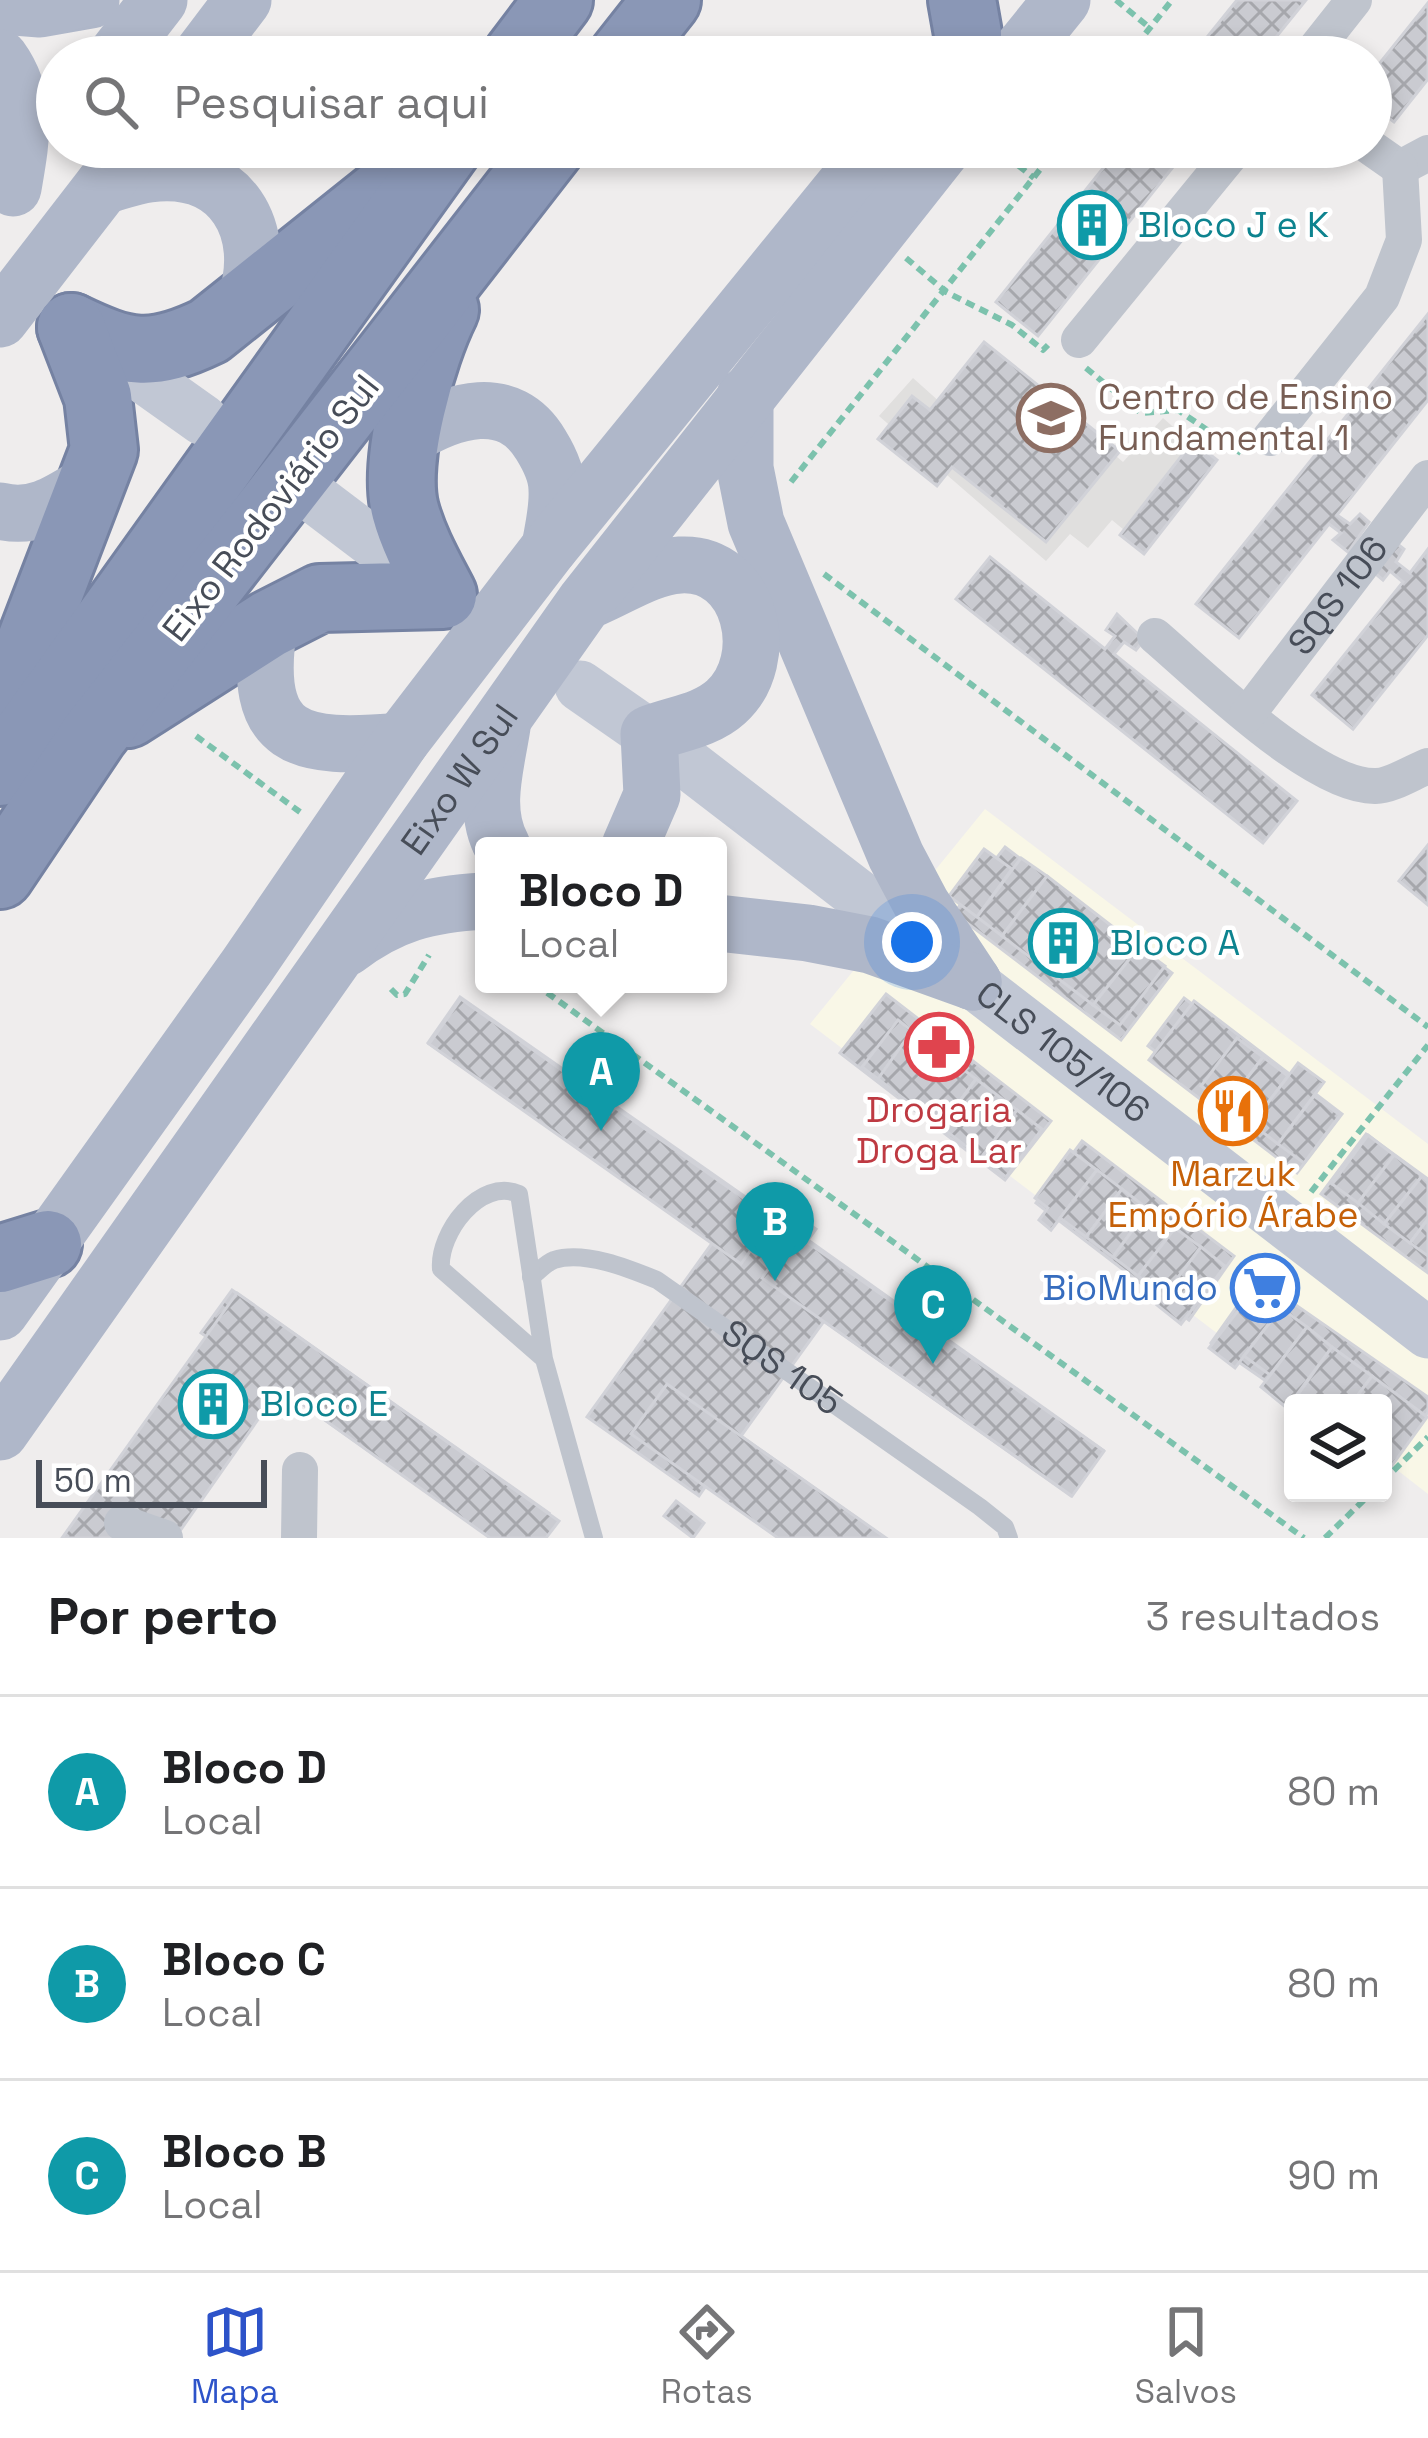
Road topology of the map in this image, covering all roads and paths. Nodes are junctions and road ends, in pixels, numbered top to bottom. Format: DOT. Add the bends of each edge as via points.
graph roads {
  1 [pos="91,0"];
  2 [pos="159,0"];
  3 [pos="243,0"];
  4 [pos="560,0"];
  5 [pos="667,0"];
  6 [pos="1062,0"];
  7 [pos="1116,0"];
  8 [pos="1172,0"];
  9 [pos="1354,0"];
  10 [pos="0,7"];
  11 [pos="1150,28"];
  12 [pos="978,30"];
  13 [pos="131,36"];
  14 [pos="216,36"];
  15 [pos="532,36"];
  16 [pos="639,36"];
  17 [pos="1144,36"];
  18 [pos="1326,36"];
  19 [pos="0,58"];
  20 [pos="1399,156"];
  21 [pos="36,158"];
  22 [pos="117,168"];
  23 [pos="124,168"];
  24 [pos="410,168"];
  25 [pos="433,168"];
  26 [pos="535,168"];
  27 [pos="859,168"];
  28 [pos="927,168"];
  29 [pos="1021,168"];
  30 [pos="1042,168"];
  31 [pos="1220,168"];
  32 [pos="1034,178"];
  33 [pos="6,196"];
  34 [pos="483,234"];
  35 [pos="1416,247"];
  36 [pos="245,303"];
  37 [pos="39,318"];
  38 [pos="1079,340"];
  39 [pos="746,396"];
  40 [pos="203,420"];
  41 [pos="408,437"];
  42 [pos="1270,437"];
  43 [pos="1428,478"];
  44 [pos="92,482"];
  45 [pos="317,500"];
  46 [pos="0,511"];
  47 [pos="756,524"];
  48 [pos="550,547"];
  49 [pos="814,567"];
  50 [pos="585,602"];
  51 [pos="458,605"];
  52 [pos="269,624"];
  53 [pos="1155,636"];
  54 [pos="580,686"];
  55 [pos="505,713"];
  56 [pos="1247,715"];
  57 [pos="0,722"];
  58 [pos="649,734"];
  59 [pos="94,735"];
  60 [pos="196,736"];
  61 [pos="401,741"];
  62 [pos="1428,766"];
  63 [pos="0,772"];
  64 [pos="310,819"];
  65 [pos="497,837"];
  66 [pos="634,837"];
  67 [pos="0,875"];
  68 [pos="475,902"];
  69 [pos="727,924"];
  70 [pos="436,945"];
  71 [pos="329,962"];
  72 [pos="973,982"];
  73 [pos="391,989"];
  74 [pos="547,993"];
  75 [pos="1428,1027"];
  76 [pos="1428,1045"];
  77 [pos="1284,1225"];
  78 [pos="24,1252"];
  79 [pos="531,1277"];
  80 [pos="0,1312"];
  81 [pos="1428,1333"];
  82 [pos="544,1359"];
  83 [pos="0,1432"];
  84 [pos="1428,1437"];
  85 [pos="300,1470"];
  86 [pos="1392,1472"];
  87 [pos="1362,1502"];
  88 [pos="122,1523"];
  89 [pos="164,1538"];
  90 [pos="299,1538"];
  91 [pos="594,1538"];
  92 [pos="1009,1538"];
  93 [pos="1304,1538"];
  94 [pos="1325,1538"];
  1 -- 10 [label="main road"];
  2 -- 13 [label="main road"];
  3 -- 14 [label="main road"];
  4 -- 15 [label="highway"];
  5 -- 16 [label="highway"];
  6 -- 12 [label="main road"];
  7 -- 11 [label="path"];
  8 -- 11 [label="path"];
  9 -- 18 [label="street"];
  11 -- 17 [label="path"];
  19 -- 33 [label="main road" via="21,103"];
  20 -- 35 [label="street"];
  21 -- 33 [label="main road"];
  22 -- 37 [label="main road"];
  23 -- 36 [label="main road" via="217,185 240,210 254,244"];
  24 -- 36 [label="highway"];
  25 -- 63 [label="highway, Eixo Rodoviário Sul"];
  26 -- 34 [label="highway, Eixo Rodoviário Sul"];
  27 -- 48 [label="main road, Eixo W Sul"];
  28 -- 39 [label="main road, Eixo W Sul"];
  29 -- 32 [label="path"];
  30 -- 32 [label="path"];
  31 -- 38 [label="street"];
  32 -- 47 [label="path"];
  34 -- 41 [label="highway" via="434,332"];
  34 -- 59 [label="highway, Eixo Rodoviário Sul"];
  35 -- 42 [label="street"];
  36 -- 37 [label="highway" via="182,344 146,351 115,348"];
  37 -- 40 [label="street"];
  37 -- 44 [label="highway" via="98,397 104,450"];
  39 -- 47 [label="main road"];
  39 -- 50 [label="main road, Eixo W Sul"];
  41 -- 48 [label="main road" via="468,409 515,418 536,436 558,487"];
  41 -- 51 [label="highway" via="404,505"];
  43 -- 56 [label="street, SQS 106"];
  44 -- 46 [label="main road" via="22,516"];
  44 -- 57 [label="highway"];
  45 -- 51 [label="street"];
  47 -- 72 [label="main road" via="896,856"];
  48 -- 61 [label="main road, Eixo W Sul"];
  49 -- 75 [label="path"];
  50 -- 55 [label="main road, Eixo W Sul"];
  50 -- 58 [label="main road" via="683,564 735,589 753,626 752,655 728,701"];
  51 -- 52 [label="highway" via="320,598"];
  52 -- 59 [label="highway"];
  52 -- 61 [label="main road" via="263,688 286,729 326,745"];
  53 -- 56 [label="street"];
  54 -- 58 [label="street, CLS 105/106"];
  55 -- 65 [label="main road" via="490,808"];
  55 -- 71 [label="main road, Eixo W Sul"];
  56 -- 62 [label="street" via="1330,776 1377,786"];
  58 -- 66 [label="main road" via="652,795"];
  58 -- 72 [label="street, CLS 105/106"];
  59 -- 67 [label="highway, Eixo Rodoviário Sul"];
  60 -- 64 [label="path"];
  61 -- 78 [label="main road, Eixo W Sul" via="247,966"];
  68 -- 71 [label="main road" via="407,911"];
  69 -- 72 [label="main road" via="870,945"];
  70 -- 73 [label="path" via="405,994"];
  71 -- 83 [label="main road, Eixo W Sul"];
  72 -- 77 [label="street, CLS 105/106"];
  74 -- 93 [label="path"];
  76 -- 77 [label="path"];
  77 -- 81 [label="street, CLS 105/106"];
  78 -- 80 [label="main road, Eixo W Sul"];
  79 -- 82 [label="lane"];
  79 -- 82 [label="lane" via="519,1194 490,1192 454,1223 442,1269"];
  79 -- 92 [label="lane, SQS 105" via="552,1260 577,1258 657,1280 980,1507"];
  82 -- 91 [label="lane"];
  84 -- 86 [label="path"];
  85 -- 90 [label="street"];
  87 -- 94 [label="path"];
  88 -- 89 [label="street"];
}
